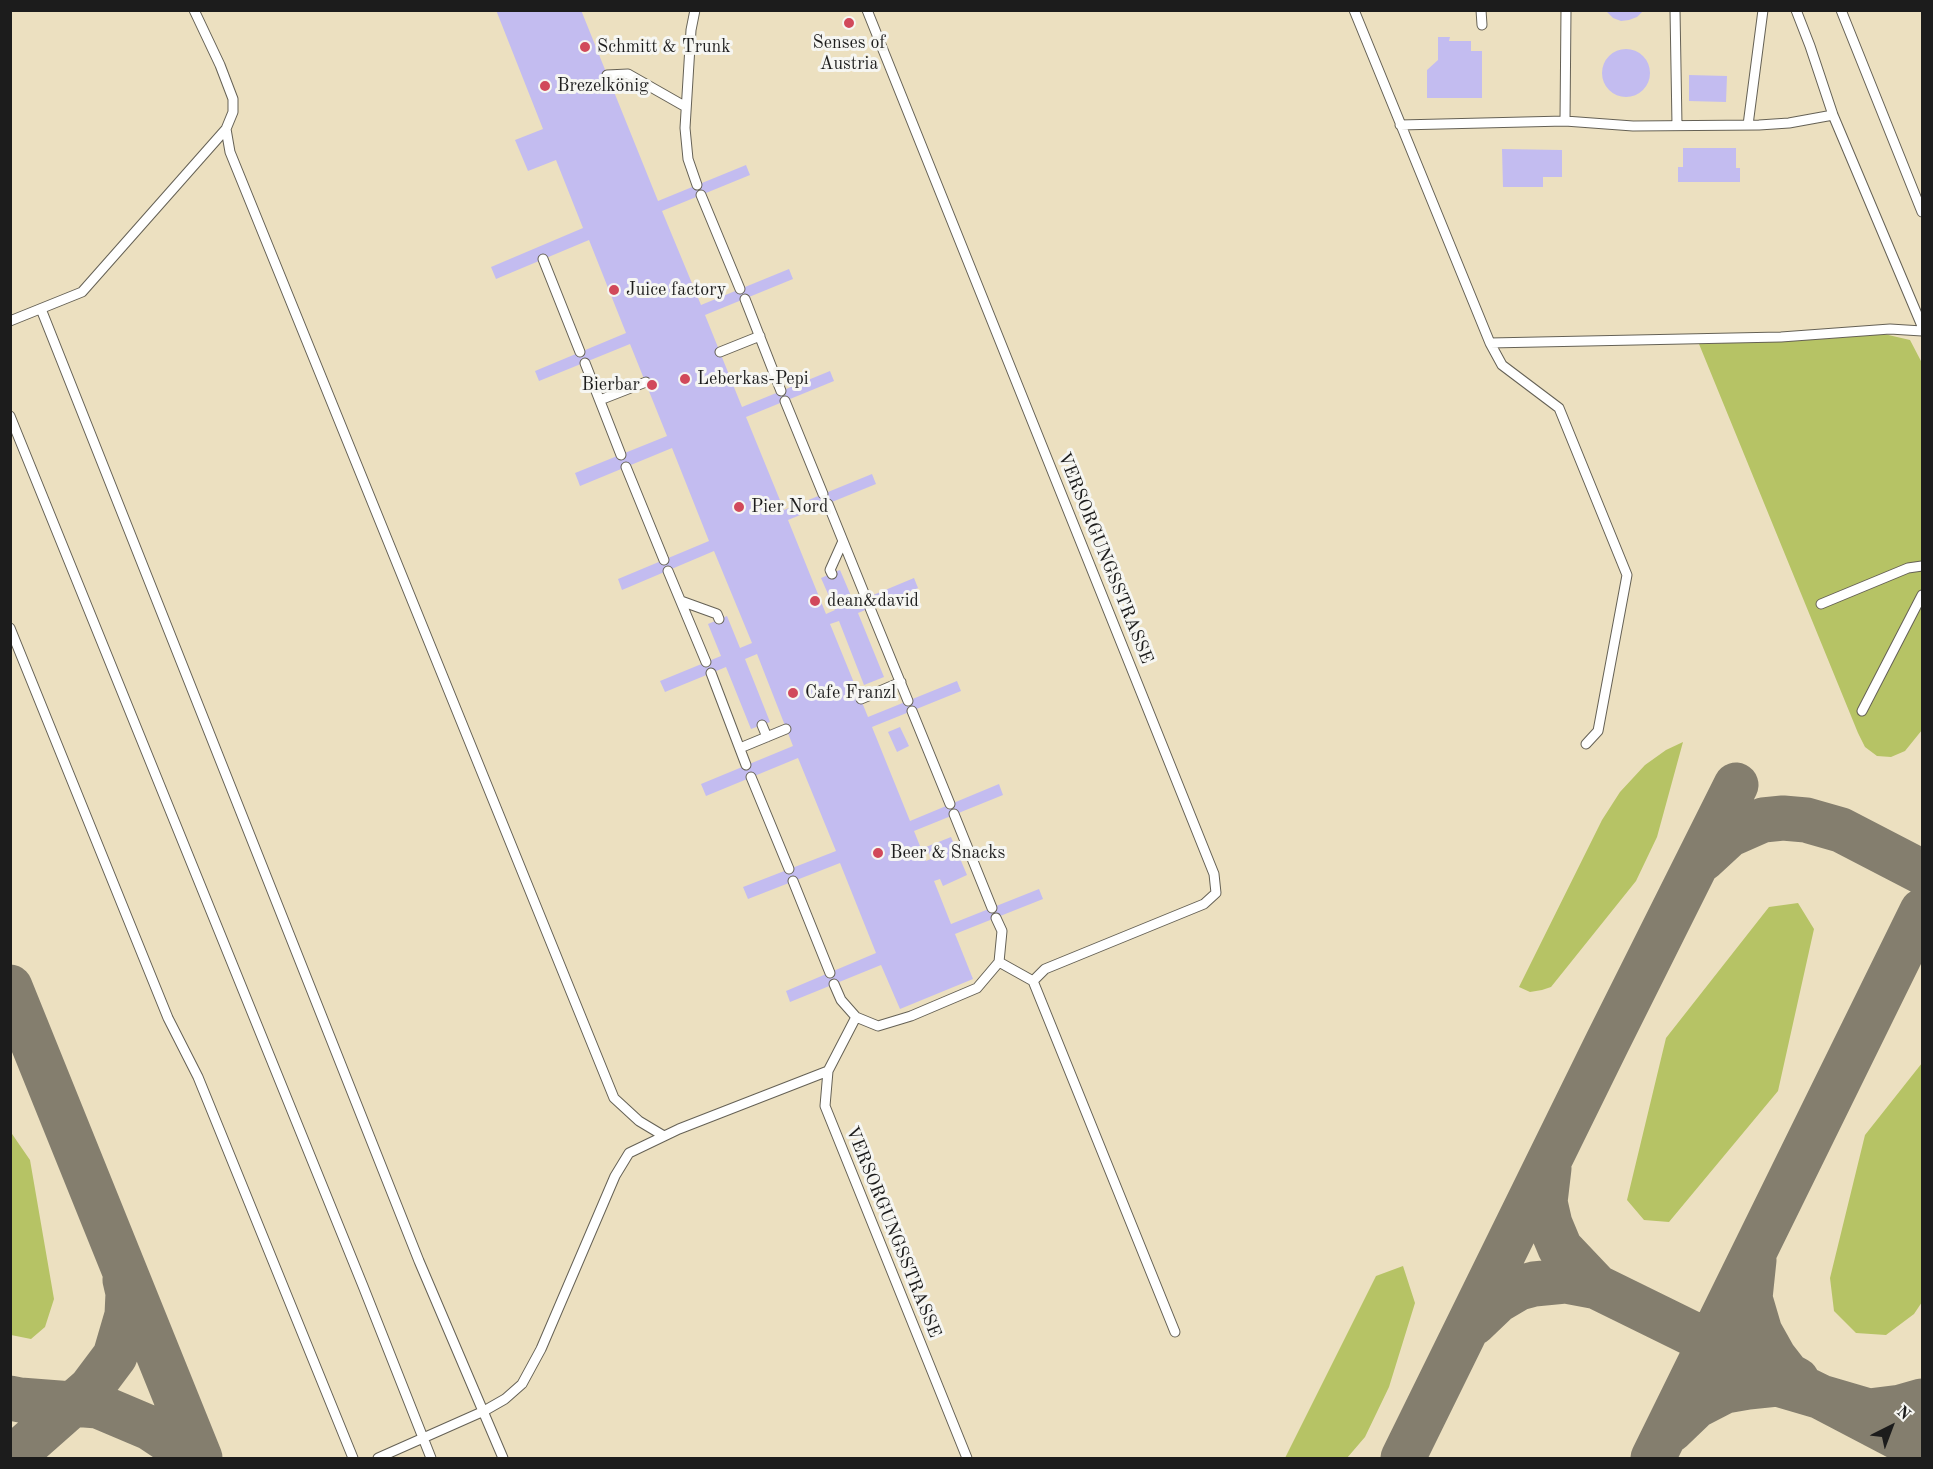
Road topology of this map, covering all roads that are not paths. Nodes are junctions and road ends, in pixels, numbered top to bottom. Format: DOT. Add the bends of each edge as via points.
graph roads {
  1 [pos="194,10"];
  2 [pos="695,10"];
  3 [pos="867,10"];
  4 [pos="1354,10"];
  5 [pos="1481,10"];
  6 [pos="1566,10"];
  7 [pos="1675,10"];
  8 [pos="1763,10"];
  9 [pos="1796,10"];
  10 [pos="1841,10"];
  11 [pos="1482,25"];
  12 [pos="607,75"];
  13 [pos="686,107"];
  14 [pos="1833,115"];
  15 [pos="1565,121"];
  16 [pos="1400,125"];
  17 [pos="1677,125"];
  18 [pos="1748,125"];
  19 [pos="226,129"];
  20 [pos="697,185"];
  21 [pos="701,195"];
  22 [pos="1923,212"];
  23 [pos="543,259"];
  24 [pos="740,289"];
  25 [pos="745,299"];
  26 [pos="41,309"];
  27 [pos="10,321"];
  28 [pos="1923,326"];
  29 [pos="1923,331"];
  30 [pos="760,336"];
  31 [pos="1490,343"];
  32 [pos="580,352"];
  33 [pos="720,352"];
  34 [pos="585,363"];
  35 [pos="646,382"];
  36 [pos="781,391"];
  37 [pos="600,400"];
  38 [pos="785,401"];
  39 [pos="10,416"];
  40 [pos="621,455"];
  41 [pos="626,467"];
  42 [pos="824,494"];
  43 [pos="828,504"];
  44 [pos="843,541"];
  45 [pos="664,560"];
  46 [pos="1923,566"];
  47 [pos="668,571"];
  48 [pos="831,574"];
  49 [pos="1923,595"];
  50 [pos="866,598"];
  51 [pos="681,601"];
  52 [pos="1821,604"];
  53 [pos="870,608"];
  54 [pos="719,619"];
  55 [pos="10,628"];
  56 [pos="706,662"];
  57 [pos="711,673"];
  58 [pos="876,680"];
  59 [pos="901,682"];
  60 [pos="880,691"];
  61 [pos="861,699"];
  62 [pos="908,701"];
  63 [pos="912,711"];
  64 [pos="1862,711"];
  65 [pos="762,725"];
  66 [pos="786,729"];
  67 [pos="767,737"];
  68 [pos="1586,744"];
  69 [pos="740,748"];
  70 [pos="747,765"];
  71 [pos="752,777"];
  72 [pos="950,804"];
  73 [pos="954,814"];
  74 [pos="789,869"];
  75 [pos="794,881"];
  76 [pos="992,908"];
  77 [pos="996,918"];
  78 [pos="999,962"];
  79 [pos="830,973"];
  80 [pos="1033,981"];
  81 [pos="834,984"];
  82 [pos="856,1017"];
  83 [pos="828,1071"];
  84 [pos="664,1136"];
  85 [pos="1175,1332"];
  86 [pos="484,1411"];
  87 [pos="423,1439"];
  88 [pos="352,1458"];
  89 [pos="378,1458"];
  90 [pos="431,1458"];
  91 [pos="503,1458"];
  92 [pos="967,1458"];
  1 -- 19 [label="lane" via="233,99"];
  2 -- 13 [label="lane"];
  3 -- 80 [label="lane, VERSORGUNGSSTRASSE" via="1214,874 1216,893 1204,904 1045,969"];
  4 -- 16 [label="lane"];
  5 -- 11 [label="lane"];
  6 -- 15 [label="lane"];
  7 -- 17 [label="lane"];
  8 -- 18 [label="lane"];
  9 -- 14 [label="lane"];
  10 -- 22 [label="lane"];
  12 -- 13 [label="lane" via="628,74"];
  13 -- 20 [label="lane" via="688,159"];
  14 -- 18 [label="lane"];
  14 -- 28 [label="lane"];
  15 -- 16 [label="lane"];
  15 -- 17 [label="lane"];
  16 -- 31 [label="lane"];
  17 -- 18 [label="lane"];
  19 -- 26 [label="lane" via="82,292"];
  19 -- 84 [label="lane" via="234,163 614,1098 639,1121"];
  21 -- 24 [label="lane"];
  23 -- 32 [label="lane"];
  25 -- 30 [label="lane"];
  26 -- 27 [label="lane"];
  26 -- 86 [label="lane" via="419,1261"];
  29 -- 31 [label="lane"];
  30 -- 33 [label="lane"];
  30 -- 36 [label="lane"];
  31 -- 68 [label="lane" via="1502,365 1559,408 1627,575 1598,731"];
  34 -- 37 [label="lane"];
  35 -- 37 [label="lane"];
  37 -- 40 [label="lane"];
  38 -- 42 [label="lane"];
  39 -- 87 [label="lane"];
  41 -- 45 [label="lane"];
  43 -- 44 [label="lane"];
  44 -- 48 [label="lane"];
  44 -- 50 [label="lane"];
  46 -- 52 [label="lane" via="1908,568"];
  47 -- 51 [label="lane"];
  49 -- 64 [label="lane"];
  51 -- 54 [label="lane" via="717,614"];
  51 -- 56 [label="lane"];
  53 -- 59 [label="lane"];
  55 -- 88 [label="lane"];
  57 -- 69 [label="lane"];
  58 -- 60 [label="lane"];
  59 -- 60 [label="lane"];
  59 -- 62 [label="lane"];
  60 -- 61 [label="lane"];
  63 -- 72 [label="lane"];
  65 -- 67 [label="lane"];
  66 -- 67 [label="lane"];
  67 -- 69 [label="lane"];
  69 -- 70 [label="lane"];
  71 -- 74 [label="lane"];
  73 -- 76 [label="lane"];
  75 -- 79 [label="lane"];
  77 -- 78 [label="lane" via="1002,931"];
  78 -- 80 [label="lane"];
  78 -- 82 [label="lane" via="976,988 911,1016 878,1026"];
  80 -- 85 [label="lane"];
  81 -- 82 [label="lane" via="841,1000"];
  82 -- 83 [label="lane, VERSORGUNGSSTRASSE"];
  83 -- 84 [label="lane"];
  83 -- 92 [label="lane, VERSORGUNGSSTRASSE" via="825,1106"];
  84 -- 86 [label="lane" via="629,1154 615,1176 542,1349 522,1383"];
  86 -- 87 [label="lane"];
  86 -- 91 [label="lane"];
  87 -- 89 [label="lane"];
  87 -- 90 [label="lane"];
}
